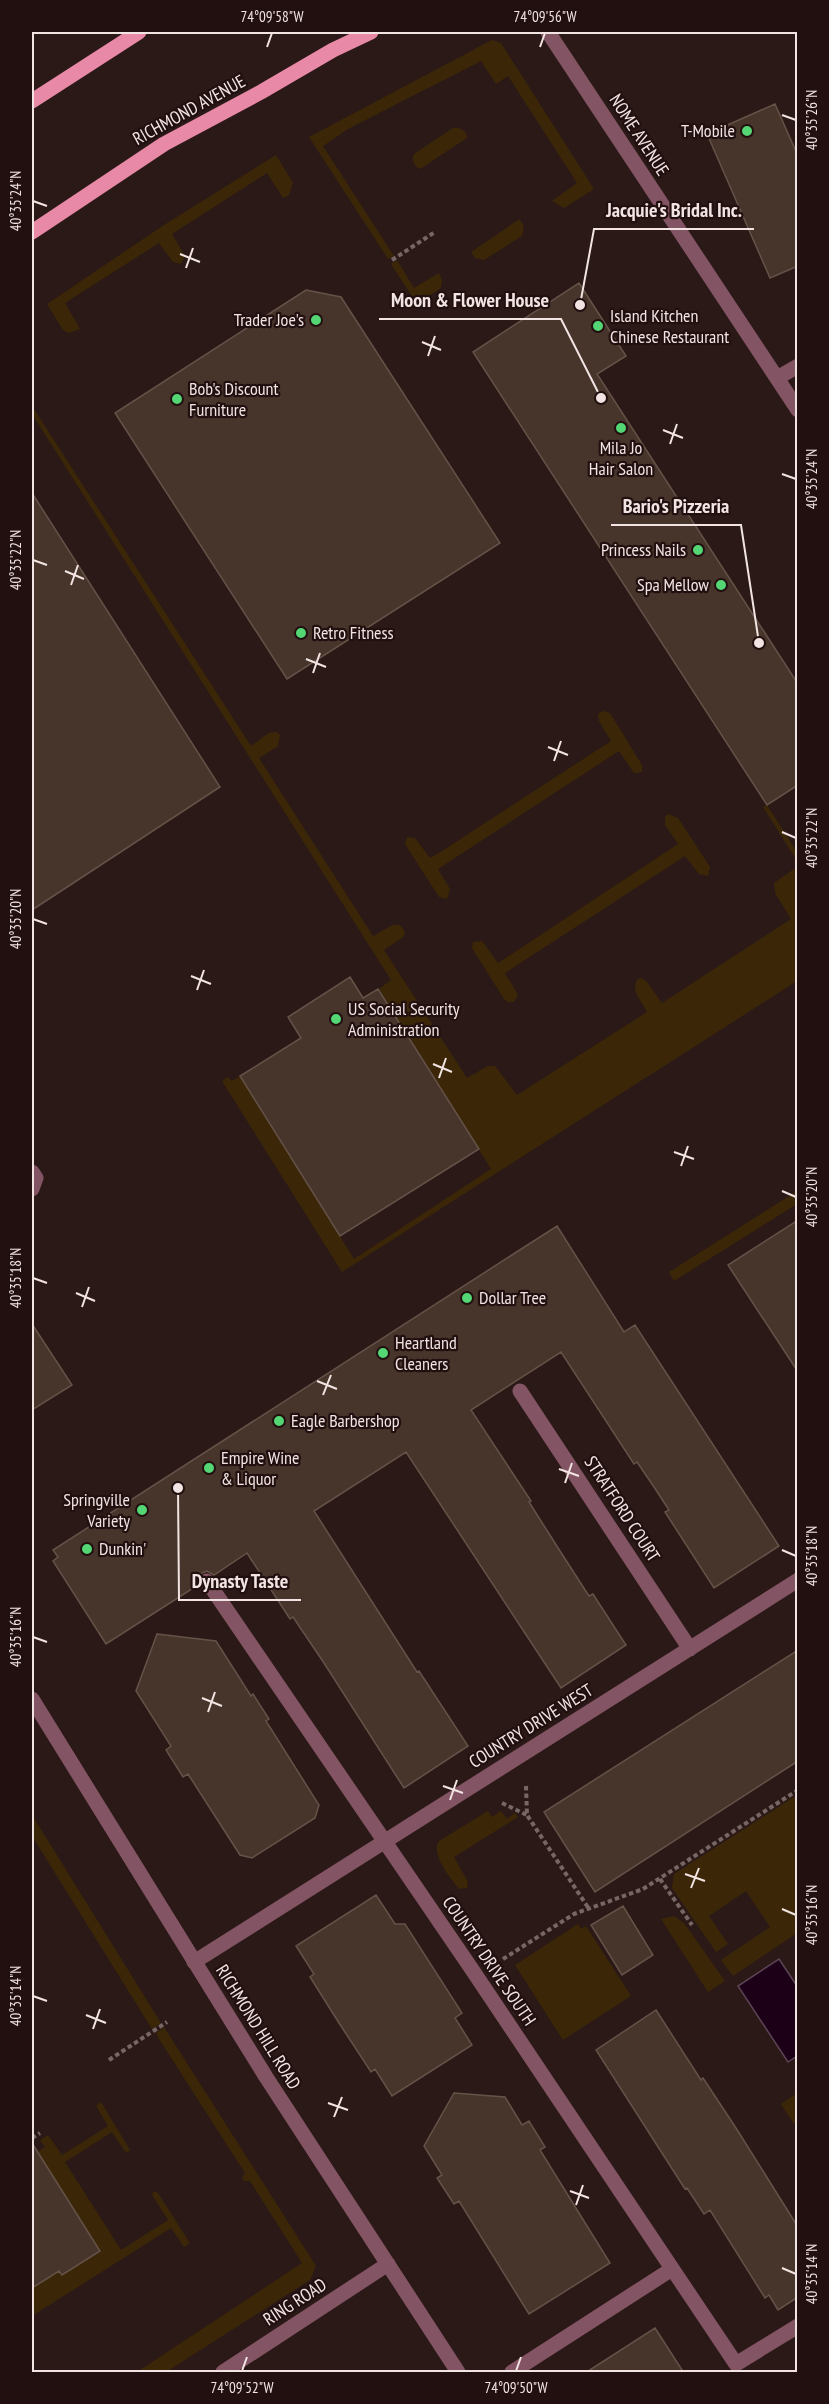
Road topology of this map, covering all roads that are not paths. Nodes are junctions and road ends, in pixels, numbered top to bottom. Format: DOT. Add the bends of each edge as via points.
graph roads {
  1 [pos="139,32"];
  2 [pos="371,32"];
  3 [pos="548,32"];
  4 [pos="32,101"];
  5 [pos="32,232"];
  6 [pos="798,366"];
  7 [pos="777,378"];
  8 [pos="798,410"];
  9 [pos="32,1172"];
  10 [pos="32,1189"];
  11 [pos="520,1391"];
  12 [pos="798,1580"];
  13 [pos="207,1581"];
  14 [pos="690,1648"];
  15 [pos="32,1700"];
  16 [pos="386,1842"];
  17 [pos="194,1962"];
  18 [pos="388,2264"];
  19 [pos="672,2269"];
  20 [pos="798,2326"];
  21 [pos="223,2373"];
  22 [pos="458,2373"];
  23 [pos="512,2373"];
  1 -- 4 [label="main road"];
  2 -- 5 [label="main road, RICHMOND AVENUE" via="164,144"];
  3 -- 7 [label="street, NOME AVENUE"];
  6 -- 7 [label="street"];
  7 -- 8 [label="street, NOME AVENUE"];
  9 -- 10 [label="street" via="36,1178"];
  11 -- 14 [label="street, STRATFORD COURT"];
  12 -- 14 [label="street, COUNTRY DRIVE WEST"];
  13 -- 16 [label="street, COUNTRY DRIVE SOUTH"];
  14 -- 16 [label="street, COUNTRY DRIVE WEST"];
  15 -- 17 [label="street, RICHMOND HILL ROAD"];
  16 -- 17 [label="street, COUNTRY DRIVE WEST"];
  16 -- 19 [label="street, COUNTRY DRIVE SOUTH"];
  17 -- 18 [label="street, RICHMOND HILL ROAD"];
  18 -- 21 [label="street, RING ROAD"];
  18 -- 22 [label="street, RICHMOND HILL ROAD"];
  19 -- 20 [label="street, COUNTRY DRIVE SOUTH" via="736,2364"];
  19 -- 23 [label="street"];
}
